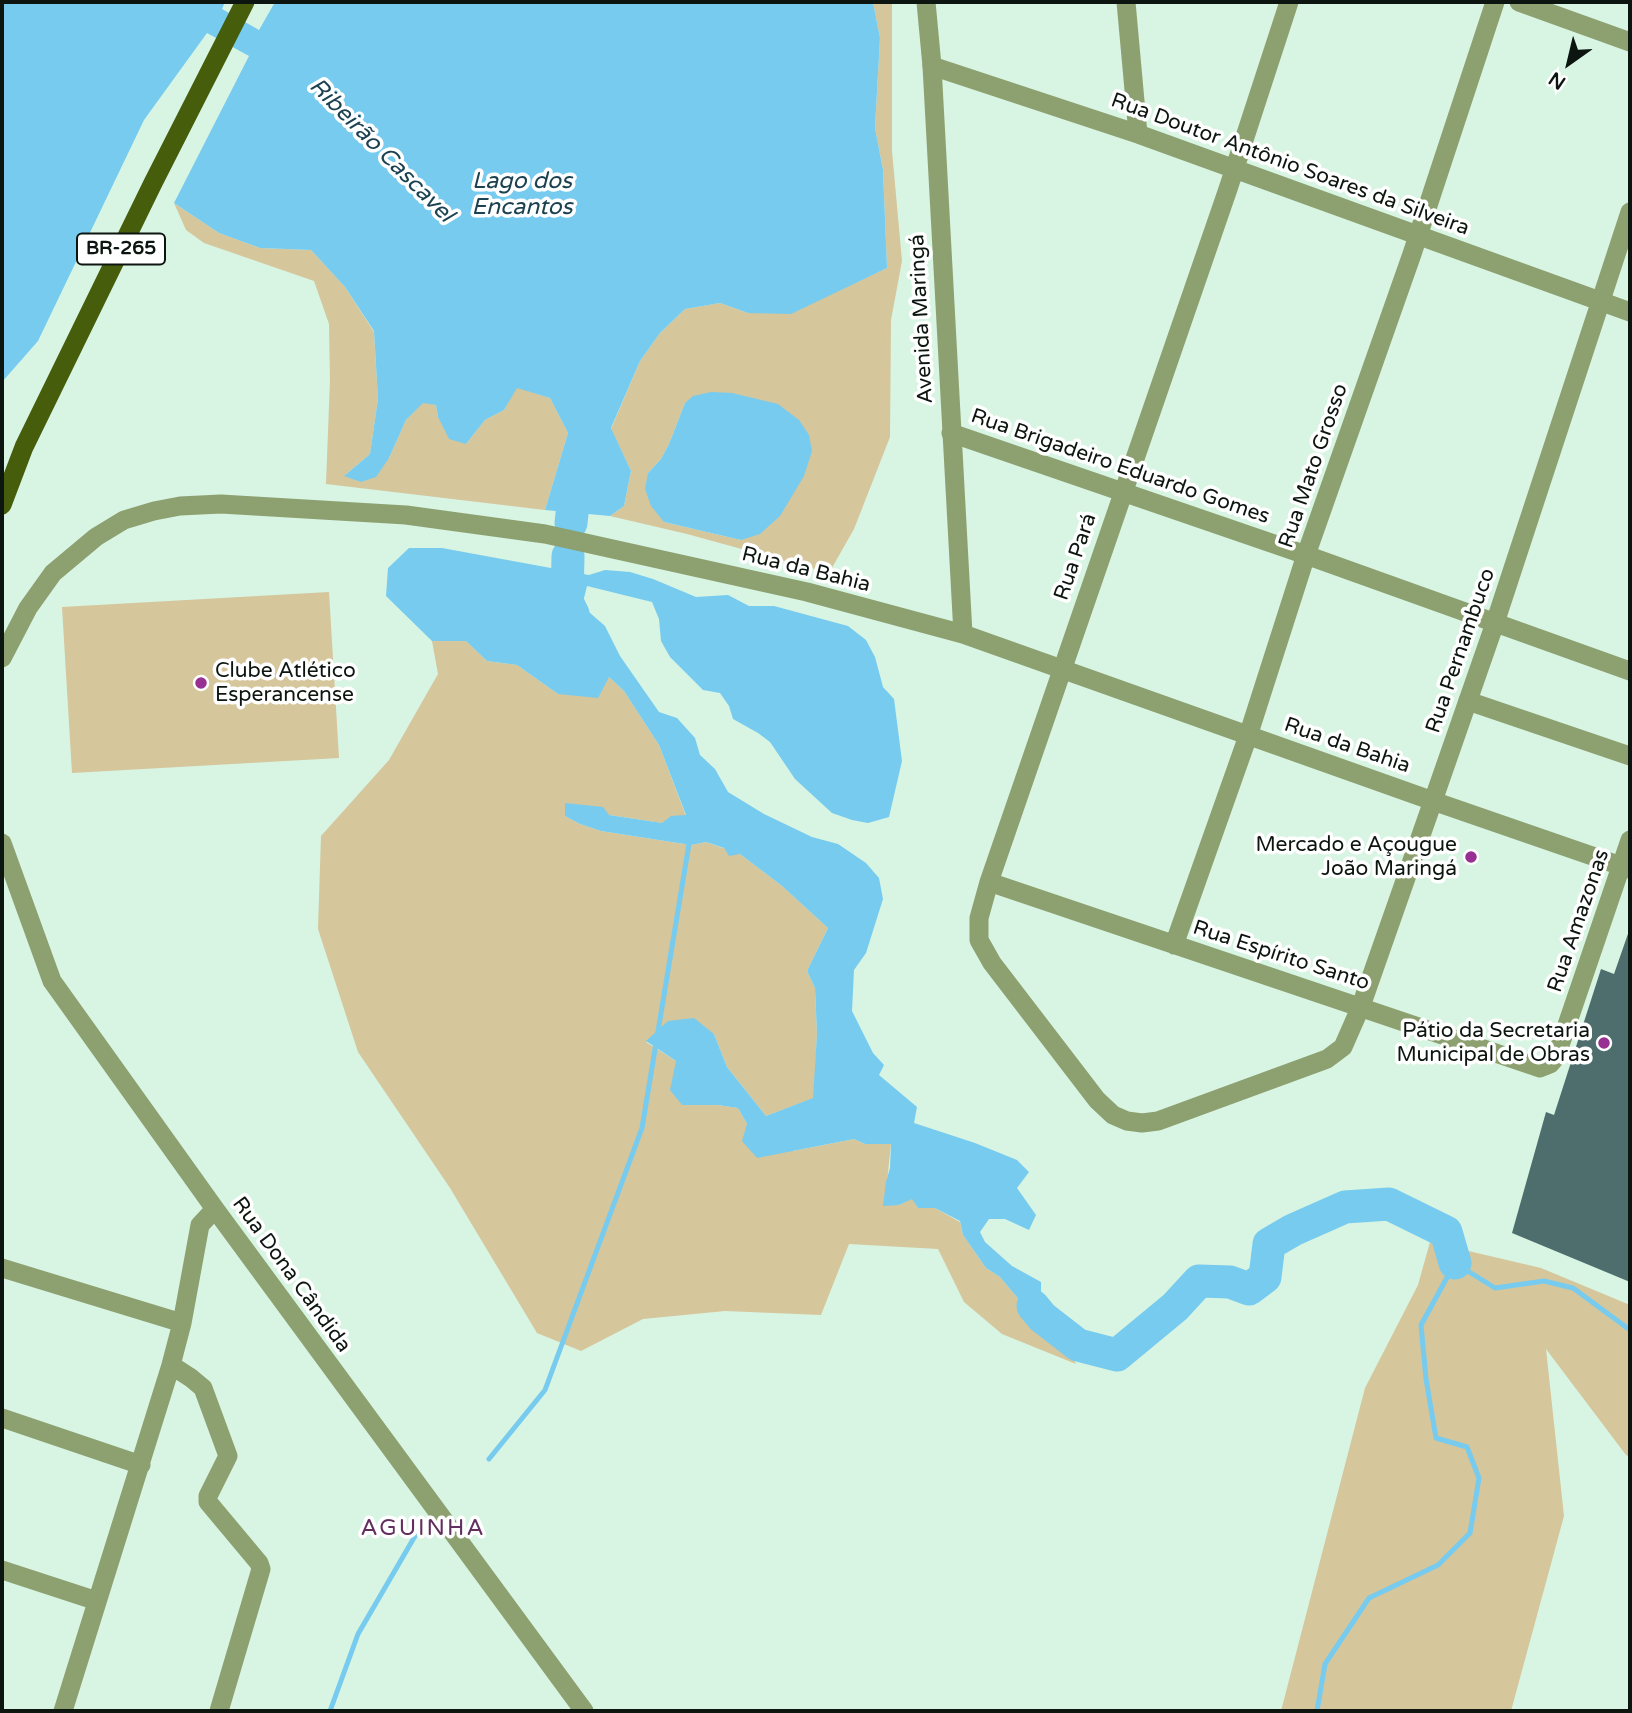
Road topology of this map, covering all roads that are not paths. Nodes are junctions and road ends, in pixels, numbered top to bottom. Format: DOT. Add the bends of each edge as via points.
graph roads {
  1 [pos="926,2"];
  2 [pos="1126,2"];
  3 [pos="1289,2"];
  4 [pos="1495,2"];
  5 [pos="1519,2"];
  6 [pos="243,5"];
  7 [pos="1630,42"];
  8 [pos="932,66"];
  9 [pos="1138,134"];
  10 [pos="1235,169"];
  11 [pos="1630,212"];
  12 [pos="1418,236"];
  13 [pos="1600,301"];
  14 [pos="1630,312"];
  15 [pos="951,433"];
  16 [pos="1122,492"];
  17 [pos="2,505"];
  18 [pos="1306,555"];
  19 [pos="1496,623"];
  20 [pos="963,634"];
  21 [pos="2,659"];
  22 [pos="1063,670"];
  23 [pos="1630,671"];
  24 [pos="1468,701"];
  25 [pos="1248,736"];
  26 [pos="1630,756"];
  27 [pos="1433,801"];
  28 [pos="1630,840"];
  29 [pos="2,843"];
  30 [pos="1626,868"];
  31 [pos="989,882"];
  32 [pos="1174,945"];
  33 [pos="1362,1006"];
  34 [pos="1556,1057"];
  35 [pos="1097,1100"];
  36 [pos="215,1209"];
  37 [pos="2,1268"];
  38 [pos="182,1323"];
  39 [pos="171,1365"];
  40 [pos="2,1418"];
  41 [pos="141,1465"];
  42 [pos="2,1570"];
  43 [pos="97,1601"];
  44 [pos="63,1711"];
  45 [pos="219,1711"];
  46 [pos="584,1711"];
  1 -- 8 [label="street, Avenida Maringá"];
  2 -- 9 [label="street"];
  3 -- 10 [label="street, Rua Pará"];
  4 -- 12 [label="street, Rua Mato Grosso"];
  5 -- 7 [label="street"];
  6 -- 17 [label="main road, BR-265" via="24,447"];
  8 -- 9 [label="street, Rua Doutor Antônio Soares da Silveira"];
  8 -- 15 [label="street, Avenida Maringá"];
  9 -- 10 [label="street, Rua Doutor Antônio Soares da Silveira"];
  10 -- 12 [label="street, Rua Doutor Antônio Soares da Silveira"];
  10 -- 16 [label="street, Rua Pará"];
  11 -- 13 [label="street, Rua Pernambuco"];
  12 -- 13 [label="street, Rua Doutor Antônio Soares da Silveira"];
  12 -- 18 [label="street, Rua Mato Grosso"];
  13 -- 14 [label="street, Rua Doutor Antônio Soares da Silveira"];
  13 -- 19 [label="street, Rua Pernambuco"];
  15 -- 16 [label="street, Rua Brigadeiro Eduardo Gomes"];
  15 -- 20 [label="street, Avenida Maringá"];
  16 -- 18 [label="street, Rua Brigadeiro Eduardo Gomes"];
  16 -- 22 [label="street, Rua Pará"];
  18 -- 19 [label="street, Rua Brigadeiro Eduardo Gomes"];
  18 -- 25 [label="street, Rua Mato Grosso"];
  19 -- 23 [label="street, Rua Brigadeiro Eduardo Gomes"];
  19 -- 24 [label="street, Rua Pernambuco"];
  20 -- 21 [label="street, Rua da Bahia" via="807,592 545,534 406,515 221,504 154,511 124,520 96,537 53,573 28,608"];
  20 -- 22 [label="street, Rua da Bahia"];
  22 -- 25 [label="street, Rua da Bahia"];
  22 -- 31 [label="street, Rua Pará"];
  24 -- 26 [label="street"];
  24 -- 27 [label="street, Rua Pernambuco"];
  25 -- 27 [label="street, Rua da Bahia"];
  25 -- 32 [label="street, Rua Mato Grosso"];
  27 -- 30 [label="street, Rua da Bahia"];
  27 -- 33 [label="street, Rua Pernambuco"];
  28 -- 30 [label="street, Rua Amazonas"];
  29 -- 36 [label="street, Rua Dona Cândida" via="52,981"];
  30 -- 34 [label="street, Rua Amazonas"];
  31 -- 32 [label="street, Rua Espírito Santo"];
  31 -- 35 [label="street, Rua Pará" via="978,918 979,940"];
  32 -- 33 [label="street, Rua Espírito Santo"];
  33 -- 34 [label="street, Rua Espírito Santo" via="1534,1067 1546,1067"];
  33 -- 35 [label="street, Rua Pernambuco" via="1349,1039 1327,1059 1158,1121 1127,1121"];
  36 -- 38 [label="street" via="200,1225"];
  36 -- 46 [label="street, Rua Dona Cândida"];
  37 -- 38 [label="street"];
  38 -- 39 [label="street"];
  39 -- 41 [label="street"];
  39 -- 45 [label="street" via="202,1388 228,1456 208,1502 261,1569"];
  40 -- 41 [label="street"];
  41 -- 43 [label="street"];
  42 -- 43 [label="street"];
  43 -- 44 [label="street"];
}
